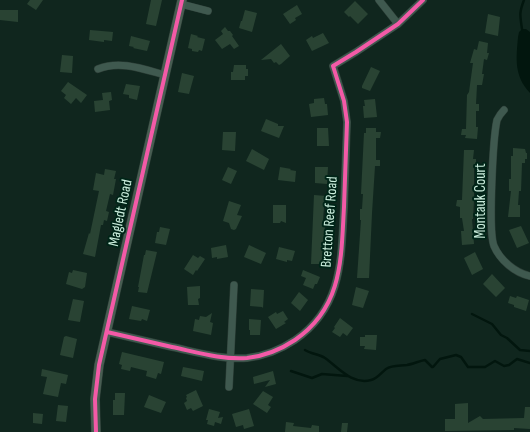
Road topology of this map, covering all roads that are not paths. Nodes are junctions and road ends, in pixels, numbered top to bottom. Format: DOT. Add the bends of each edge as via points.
graph roads {
  1 [pos="379,0"];
  2 [pos="423,0"];
  3 [pos="182,2"];
  4 [pos="208,11"];
  5 [pos="398,24"];
  6 [pos="98,69"];
  7 [pos="165,75"];
  8 [pos="504,110"];
  9 [pos="530,276"];
  10 [pos="234,285"];
  11 [pos="107,332"];
  12 [pos="230,358"];
  13 [pos="229,387"];
  14 [pos="96,432"];
  1 -- 5 [label="street"];
  2 -- 5 [label="street"];
  3 -- 4 [label="street"];
  3 -- 7 [label="street, Magledt Road"];
  5 -- 12 [label="street, Bretton Reef Road" via="333,66 344,101 347,122 341,256 337,282 328,304 316,321 286,346 262,356"];
  6 -- 7 [label="street" via="122,64"];
  7 -- 11 [label="street, Magledt Road"];
  8 -- 9 [label="street, Montauk Court" via="500,114 496,129 491,206 492,241 509,266"];
  10 -- 12 [label="street"];
  11 -- 12 [label="street, Bretton Reef Road"];
  11 -- 14 [label="street, Magledt Road" via="95,392"];
  12 -- 13 [label="street"];
}
